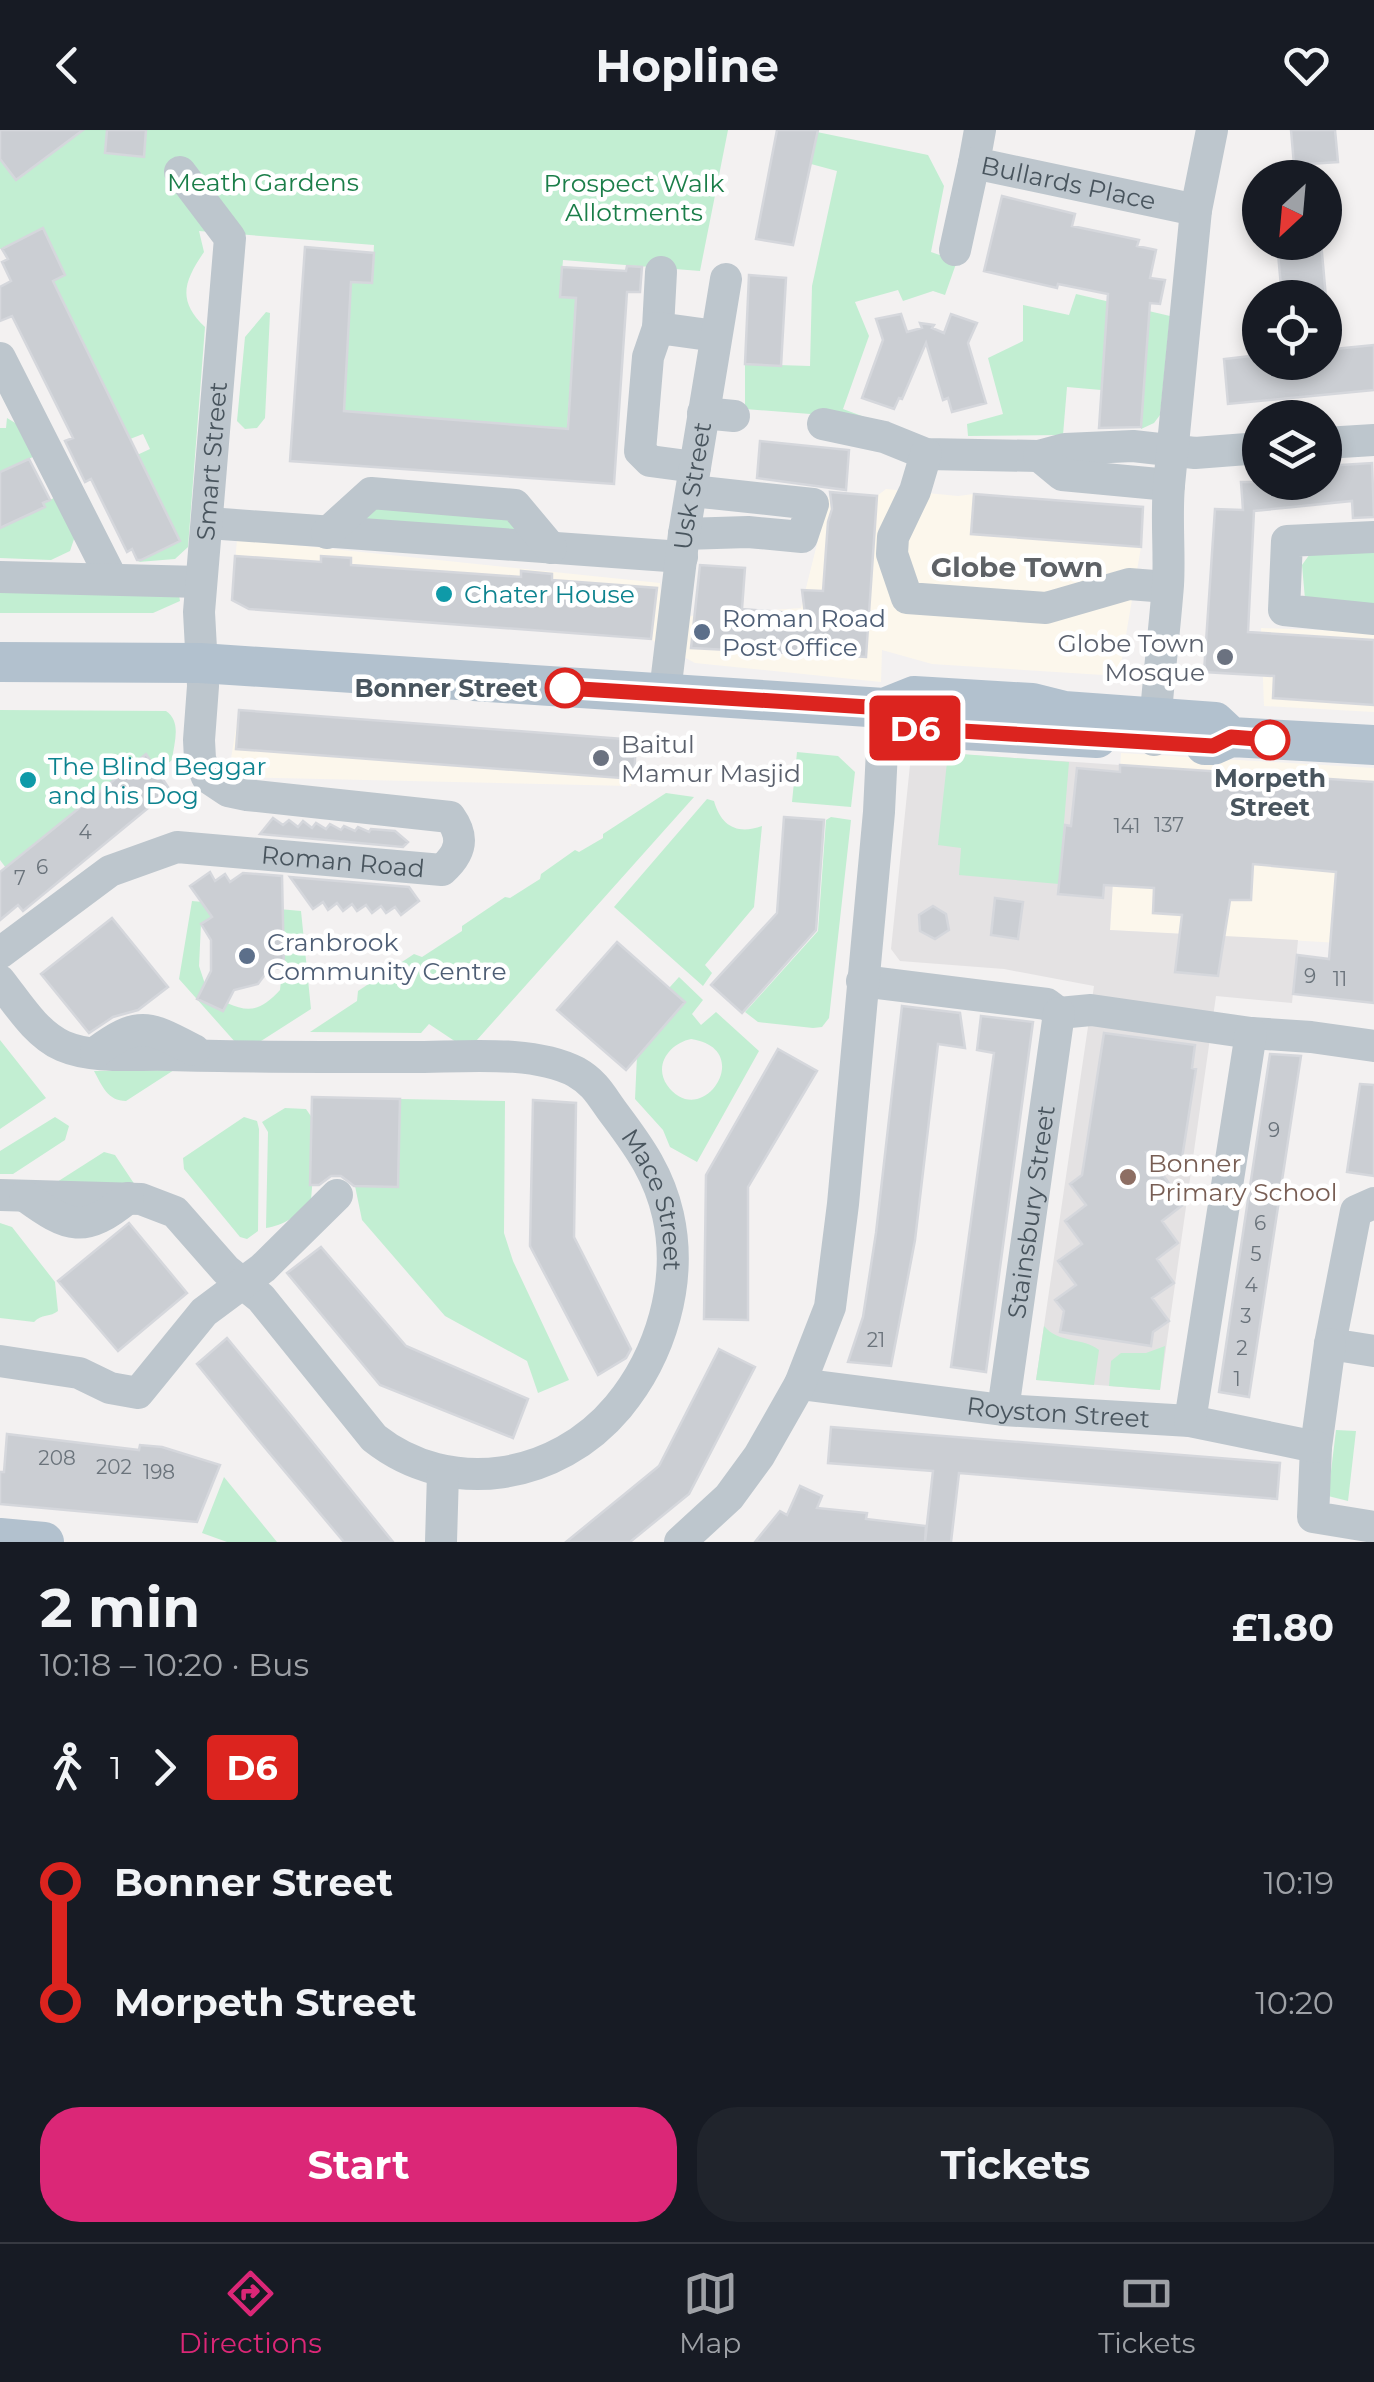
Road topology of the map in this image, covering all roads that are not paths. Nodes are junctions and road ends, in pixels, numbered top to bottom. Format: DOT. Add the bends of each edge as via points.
graph roads {
  1 [pos="980,130"];
  2 [pos="1212,130"];
  3 [pos="974,163"];
  4 [pos="180,172"];
  5 [pos="1196,210"];
  6 [pos="955,250"];
  7 [pos="661,272"];
  8 [pos="726,279"];
  9 [pos="658,328"];
  10 [pos="716,336"];
  11 [pos="0,358"];
  12 [pos="823,424"];
  13 [pos="1374,440"];
  14 [pos="1342,442"];
  15 [pos="1242,449"];
  16 [pos="1172,450"];
  17 [pos="1039,456"];
  18 [pos="923,463"];
  19 [pos="693,479"];
  20 [pos="1169,485"];
  21 [pos="208,523"];
  22 [pos="1374,537"];
  23 [pos="683,546"];
  24 [pos="0,577"];
  25 [pos="112,579"];
  26 [pos="201,582"];
  27 [pos="1162,587"];
  28 [pos="1374,619"];
  29 [pos="0,662"];
  30 [pos="200,664"];
  31 [pos="665,692"];
  32 [pos="884,708"];
  33 [pos="1154,730"];
  34 [pos="1374,745"];
  35 [pos="0,952"];
  36 [pos="0,981"];
  37 [pos="862,981"];
  38 [pos="1059,1013"];
  39 [pos="1251,1033"];
  40 [pos="1360,1044"];
  41 [pos="338,1195"];
  42 [pos="13,1196"];
  43 [pos="1374,1203"];
  44 [pos="244,1283"];
  45 [pos="1330,1344"];
  46 [pos="1374,1351"];
  47 [pos="0,1361"];
  48 [pos="800,1384"];
  49 [pos="1004,1410"];
  50 [pos="1190,1421"];
  51 [pos="1316,1447"];
  52 [pos="443,1473"];
  53 [pos="1374,1527"];
  54 [pos="0,1538"];
  55 [pos="44,1542"];
  56 [pos="441,1542"];
  57 [pos="680,1542"];
  1 -- 3 [label="street, Bullards Place"];
  2 -- 5 [label="street"];
  3 -- 5 [label="street, Bullards Place"];
  3 -- 6 [label="street"];
  4 -- 21 [label="street, Smart Street" via="230,238"];
  5 -- 16 [label="street"];
  7 -- 9 [label="street"];
  8 -- 10 [label="street, Usk Street"];
  9 -- 10 [label="street"];
  9 -- 19 [label="street" via="648,357 640,451"];
  10 -- 19 [label="street, Usk Street" via="719,415"];
  11 -- 25 [label="street"];
  12 -- 18 [label="street" via="884,437"];
  13 -- 14 [label="street"];
  15 -- 16 [label="street"];
  16 -- 17 [label="street" via="1065,448"];
  16 -- 20 [label="street"];
  17 -- 18 [label="street"];
  17 -- 20 [label="street" via="1062,476"];
  18 -- 27 [label="street" via="893,537 892,554 908,598 1046,608 1128,584"];
  19 -- 23 [label="street, Usk Street"];
  19 -- 23 [label="street" via="814,504 802,537 748,532"];
  20 -- 27 [label="street"];
  21 -- 23 [label="street" via="327,533 372,493 515,505 551,548"];
  21 -- 26 [label="street, Smart Street"];
  22 -- 28 [label="street" via="1287,541 1284,610"];
  23 -- 31 [label="street, Usk Street"];
  24 -- 25 [label="street"];
  25 -- 26 [label="street"];
  26 -- 30 [label="street, Smart Street"];
  27 -- 33 [label="street"];
  29 -- 30 [label="main road"];
  30 -- 31 [label="main road"];
  30 -- 35 [label="street, Roman Road" via="200,759 207,776 247,795 450,817 461,843 454,860 442,870 177,847 110,870"];
  31 -- 32 [label="main road"];
  32 -- 33 [label="main road" via="915,728"];
  32 -- 37 [label="street"];
  33 -- 34 [label="main road" via="1213,746 1231,737"];
  36 -- 52 [label="street, Mace Street" via="62,1046 205,1056 530,1059 564,1066 600,1090 651,1166 670,1224 670,1290 649,1358 615,1410 562,1452 508,1470"];
  37 -- 38 [label="street" via="1048,1004"];
  37 -- 48 [label="street" via="836,1270 830,1307"];
  38 -- 39 [label="street" via="1091,1010"];
  38 -- 49 [label="street, Stainsbury Street"];
  39 -- 40 [label="street"];
  39 -- 50 [label="street"];
  41 -- 44 [label="street"];
  42 -- 44 [label="street, Mace Street" via="153,1201 175,1212"];
  43 -- 45 [label="street" via="1356,1211"];
  44 -- 47 [label="street" via="204,1312 138,1393 78,1373"];
  44 -- 52 [label="street, Mace Street" via="374,1438 394,1454"];
  45 -- 46 [label="street"];
  45 -- 51 [label="street"];
  48 -- 49 [label="street, Royston Street"];
  48 -- 57 [label="street" via="739,1484"];
  49 -- 50 [label="street, Royston Street"];
  50 -- 51 [label="street, Royston Street"];
  51 -- 53 [label="street" via="1314,1517"];
  52 -- 56 [label="street"];
  54 -- 55 [label="main road"];
}
